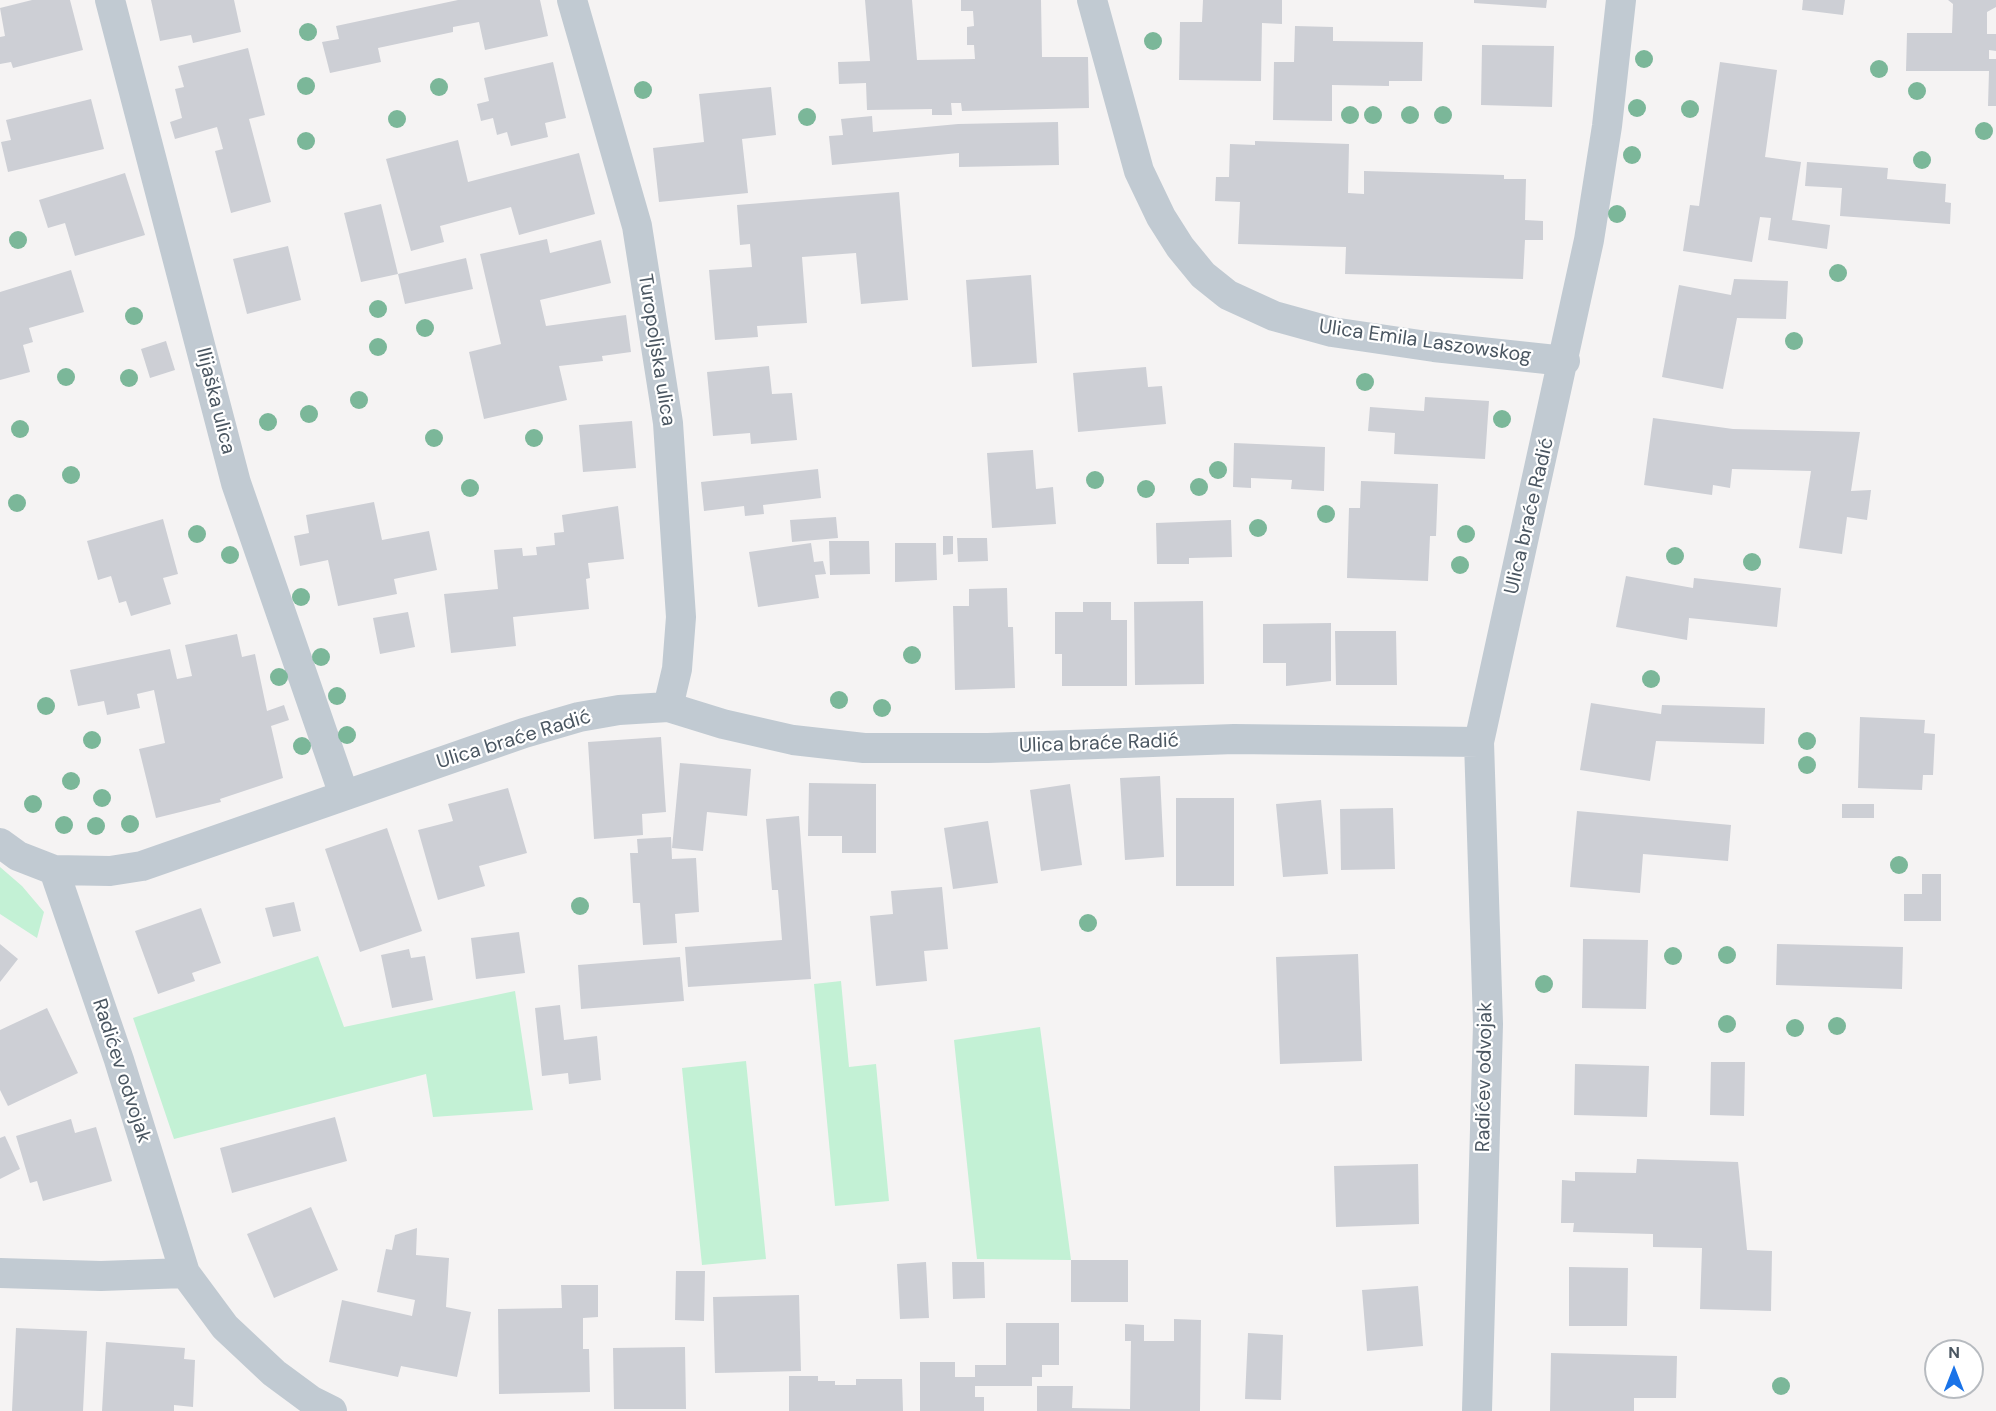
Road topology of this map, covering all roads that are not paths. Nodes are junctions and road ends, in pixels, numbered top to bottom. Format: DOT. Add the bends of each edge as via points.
graph roads {
  1 [pos="110,0"];
  2 [pos="572,0"];
  3 [pos="1092,0"];
  4 [pos="1621,0"];
  5 [pos="1565,361"];
  6 [pos="668,708"];
  7 [pos="1479,742"];
  8 [pos="344,795"];
  9 [pos="0,843"];
  10 [pos="54,870"];
  11 [pos="0,1273"];
  12 [pos="185,1273"];
  13 [pos="332,1411"];
  14 [pos="1477,1411"];
  1 -- 8 [label="street, Ilijaška ulica" via="236,483"];
  2 -- 6 [label="street, Turopoljska ulica" via="637,226 668,423 681,616 677,669"];
  3 -- 5 [label="street, Ulica Emila Laszowskog" via="1139,171 1180,247 1203,275 1228,295 1274,316 1332,332"];
  4 -- 5 [label="street, Ulica braće Radić" via="1600,172"];
  5 -- 7 [label="street, Ulica braće Radić"];
  6 -- 7 [label="street, Ulica braće Radić" via="793,740 864,748 988,748 1234,739"];
  6 -- 8 [label="street, Ulica braće Radić" via="579,717"];
  7 -- 14 [label="street, Radićev odvojak" via="1488,1024"];
  8 -- 10 [label="street, Ulica braće Radić" via="142,866 110,871"];
  9 -- 10 [label="street, Ulica braće Radić" via="18,856"];
  10 -- 12 [label="street, Radićev odvojak" via="119,1060"];
  11 -- 12 [label="street"];
  12 -- 13 [label="street, Radićev odvojak" via="225,1327 266,1365 312,1401"];
}
